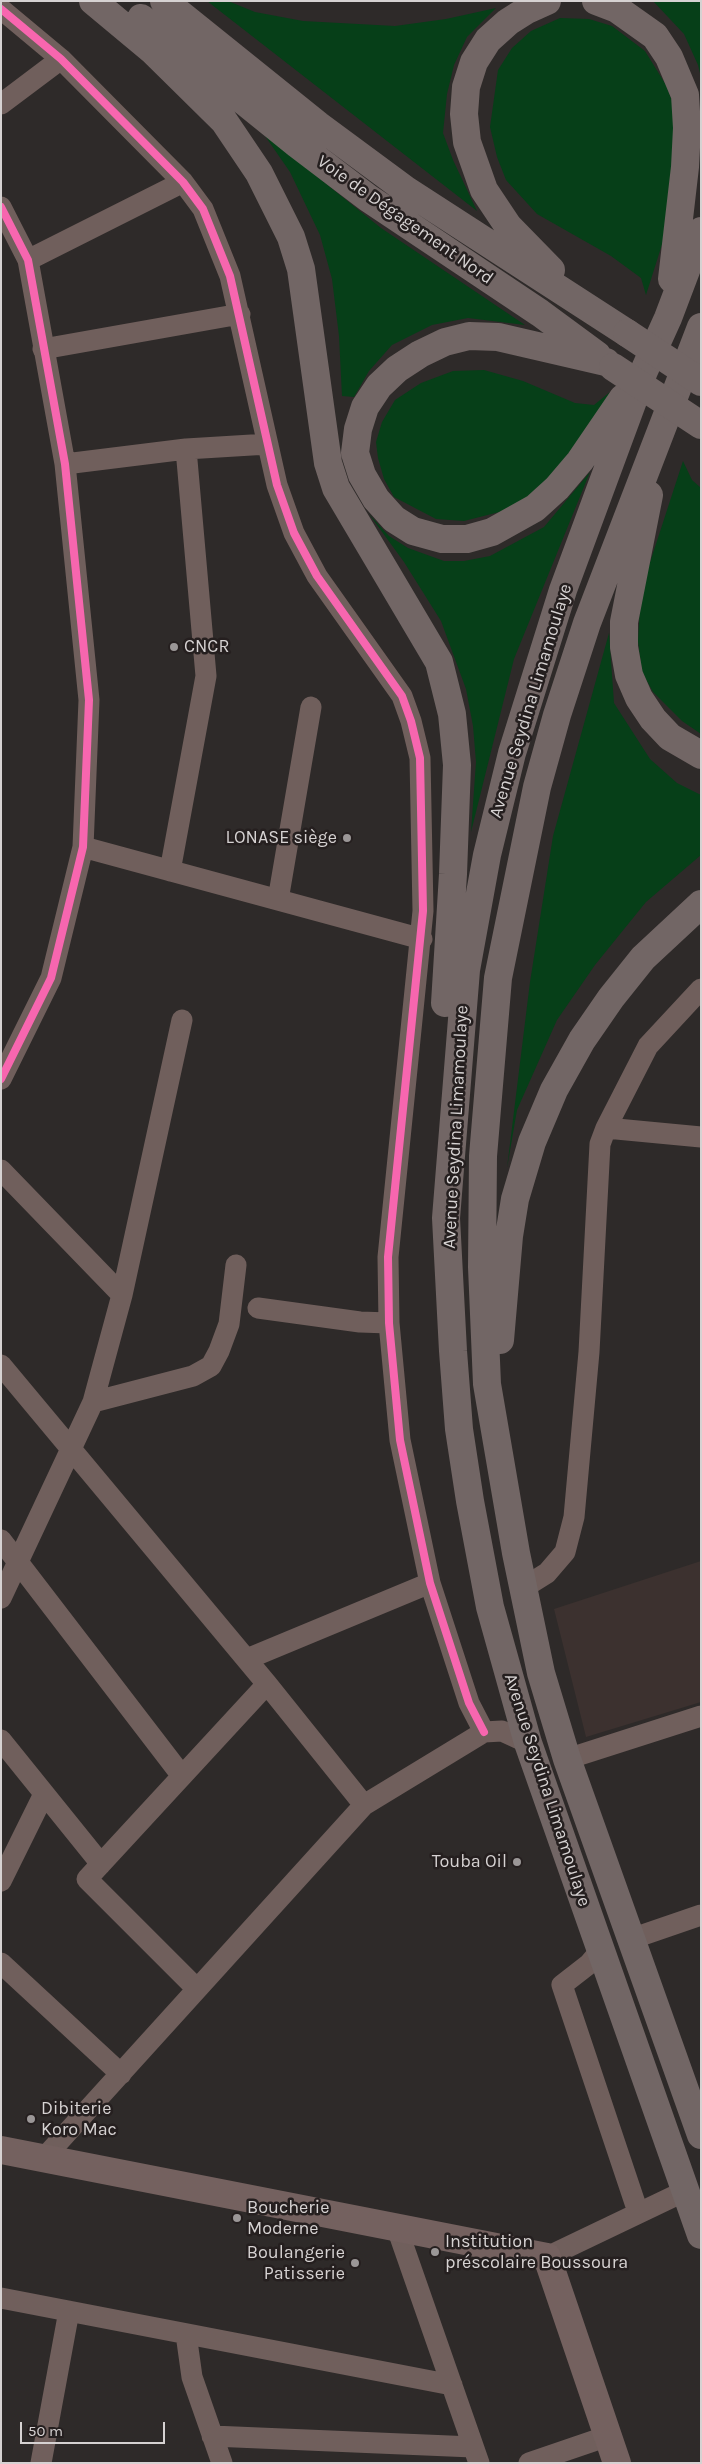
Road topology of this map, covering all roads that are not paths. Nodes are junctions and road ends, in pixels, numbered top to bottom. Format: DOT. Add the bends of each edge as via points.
graph roads {
  1 [pos="93,1"];
  2 [pos="121,1"];
  3 [pos="164,1"];
  4 [pos="547,1"];
  5 [pos="596,1"];
  6 [pos="1,9"];
  7 [pos="61,59"];
  8 [pos="1,104"];
  9 [pos="183,182"];
  10 [pos="1,207"];
  11 [pos="701,231"];
  12 [pos="28,260"];
  13 [pos="586,305"];
  14 [pos="240,314"];
  15 [pos="668,318"];
  16 [pos="701,327"];
  17 [pos="43,348"];
  18 [pos="701,357"];
  19 [pos="610,365"];
  20 [pos="644,370"];
  21 [pos="689,385"];
  22 [pos="701,425"];
  23 [pos="268,444"];
  24 [pos="186,449"];
  25 [pos="652,454"];
  26 [pos="65,464"];
  27 [pos="310,707"];
  28 [pos="701,755"];
  29 [pos="83,847"];
  30 [pos="170,870"];
  31 [pos="278,900"];
  32 [pos="701,904"];
  33 [pos="422,939"];
  34 [pos="698,998"];
  35 [pos="182,1020"];
  36 [pos="1,1079"];
  37 [pos="606,1128"];
  38 [pos="701,1137"];
  39 [pos="1,1170"];
  40 [pos="446,1218"];
  41 [pos="236,1265"];
  42 [pos="122,1295"];
  43 [pos="258,1308"];
  44 [pos="389,1322"];
  45 [pos="1,1365"];
  46 [pos="93,1402"];
  47 [pos="72,1452"];
  48 [pos="503,1479"];
  49 [pos="1,1540"];
  50 [pos="19,1562"];
  51 [pos="430,1583"];
  52 [pos="523,1588"];
  53 [pos="1,1598"];
  54 [pos="246,1659"];
  55 [pos="267,1684"];
  56 [pos="701,1716"];
  57 [pos="484,1732"];
  58 [pos="1,1740"];
  59 [pos="528,1743"];
  60 [pos="567,1759"];
  61 [pos="182,1776"];
  62 [pos="44,1794"];
  63 [pos="364,1805"];
  64 [pos="101,1864"];
  65 [pos="1,1881"];
  66 [pos="701,1916"];
  67 [pos="631,1939"];
  68 [pos="600,1951"];
  69 [pos="1,1963"];
  70 [pos="197,1990"];
  71 [pos="121,2074"];
  72 [pos="701,2135"];
  73 [pos="1,2150"];
  74 [pos="44,2158"];
  75 [pos="685,2191"];
  76 [pos="638,2212"];
  77 [pos="397,2228"];
  78 [pos="701,2234"];
  79 [pos="547,2257"];
  80 [pos="1,2298"];
  81 [pos="69,2311"];
  82 [pos="186,2334"];
  83 [pos="452,2385"];
  84 [pos="212,2436"];
  85 [pos="608,2436"];
  86 [pos="476,2455"];
  87 [pos="41,2463"];
  88 [pos="222,2463"];
  89 [pos="529,2463"];
  90 [pos="617,2463"];
  1 -- 40 [label="highway" via="153,51 224,120 259,172 291,237 301,269 328,463 336,488 426,638 439,662 446,686 456,765 444,1022"];
  2 -- 19 [label="highway, Voie de Dégagement Nord" via="368,198 540,313"];
  3 -- 13 [label="highway, Voie de Dégagement Nord" via="318,125 406,190"];
  4 -- 13 [label="highway" via="508,22 488,40 474,62 466,87 467,142 484,190 504,221"];
  5 -- 15 [label="highway" via="617,9 655,36 669,57 685,95 688,128"];
  6 -- 7 [label="street"];
  7 -- 8 [label="street"];
  7 -- 9 [label="street"];
  9 -- 12 [label="street"];
  9 -- 14 [label="street" via="203,209 217,241"];
  10 -- 12 [label="street"];
  11 -- 15 [label="highway, Avenue Seydina Limamoulaye"];
  12 -- 17 [label="street"];
  13 -- 21 [label="highway, Voie de Dégagement Nord, bridge" via="627,333"];
  14 -- 17 [label="street"];
  14 -- 23 [label="street"];
  15 -- 20 [label="highway, Avenue Seydina Limamoulaye"];
  16 -- 21 [label="highway, Avenue Seydina Limamoulaye"];
  17 -- 26 [label="street"];
  18 -- 21 [label="highway"];
  19 -- 20 [label="highway" via="498,337 469,336 437,346 398,370 379,386 365,406 355,453 362,476 394,519 413,530 442,539 467,539 492,532 535,508 557,488 580,462"];
  19 -- 22 [label="highway, Voie de Dégagement Nord, bridge"];
  20 -- 40 [label="highway, Avenue Seydina Limamoulaye" via="563,590 512,753 487,855 466,970"];
  21 -- 25 [label="highway, Avenue Seydina Limamoulaye"];
  23 -- 24 [label="street"];
  23 -- 33 [label="street" via="277,485 294,533 317,576 402,696 411,721 420,758"];
  24 -- 26 [label="street"];
  24 -- 30 [label="street" via="206,676"];
  25 -- 28 [label="highway" via="642,538 624,622 624,648 629,676 653,719 670,737"];
  25 -- 48 [label="highway, Avenue Seydina Limamoulaye" via="587,623 557,715 537,788 498,978 483,1156 482,1267 488,1384"];
  26 -- 29 [label="street" via="89,700"];
  27 -- 31 [label="street"];
  29 -- 30 [label="street"];
  29 -- 36 [label="street" via="51,978"];
  30 -- 31 [label="street"];
  31 -- 33 [label="street"];
  32 -- 48 [label="highway" via="643,958 611,998 582,1040 554,1090 532,1142 515,1199 505,1275 500,1337"];
  33 -- 44 [label="street" via="388,1257"];
  34 -- 37 [label="street" via="648,1046"];
  35 -- 42 [label="street"];
  37 -- 38 [label="street"];
  37 -- 52 [label="street" via="600,1144 589,1352 574,1516 565,1552 547,1573"];
  39 -- 42 [label="street"];
  40 -- 59 [label="highway, Avenue Seydina Limamoulaye" via="459,1430 470,1501 490,1606"];
  41 -- 46 [label="street" via="229,1324 210,1366 193,1376"];
  42 -- 46 [label="street"];
  43 -- 44 [label="street" via="360,1322"];
  44 -- 51 [label="street" via="400,1440"];
  45 -- 47 [label="street"];
  46 -- 47 [label="street"];
  47 -- 50 [label="street"];
  47 -- 54 [label="street"];
  48 -- 52 [label="highway, Avenue Seydina Limamoulaye"];
  49 -- 50 [label="street"];
  50 -- 53 [label="street"];
  50 -- 61 [label="street"];
  51 -- 54 [label="street"];
  51 -- 57 [label="street" via="469,1703"];
  52 -- 60 [label="highway, Avenue Seydina Limamoulaye" via="542,1673"];
  54 -- 55 [label="street"];
  55 -- 61 [label="street"];
  55 -- 63 [label="street"];
  56 -- 60 [label="street"];
  57 -- 59 [label="street" via="502,1731"];
  57 -- 63 [label="street"];
  58 -- 62 [label="street"];
  59 -- 68 [label="highway, Avenue Seydina Limamoulaye"];
  60 -- 67 [label="highway, Avenue Seydina Limamoulaye"];
  61 -- 64 [label="street"];
  62 -- 64 [label="street"];
  62 -- 65 [label="street"];
  63 -- 70 [label="street"];
  64 -- 70 [label="street" via="88,1879"];
  66 -- 67 [label="street"];
  67 -- 72 [label="highway, Avenue Seydina Limamoulaye"];
  68 -- 75 [label="highway, Avenue Seydina Limamoulaye"];
  68 -- 76 [label="street" via="590,1964 562,1984"];
  69 -- 71 [label="street"];
  70 -- 71 [label="street"];
  71 -- 74 [label="street"];
  73 -- 74 [label="street"];
  74 -- 77 [label="street"];
  75 -- 76 [label="street"];
  75 -- 78 [label="highway, Avenue Seydina Limamoulaye"];
  76 -- 79 [label="street"];
  77 -- 79 [label="street"];
  77 -- 83 [label="street"];
  79 -- 85 [label="street"];
  80 -- 81 [label="street"];
  81 -- 82 [label="street"];
  81 -- 87 [label="street"];
  82 -- 83 [label="street"];
  82 -- 84 [label="street" via="192,2377"];
  83 -- 86 [label="street"];
  84 -- 86 [label="street"];
  84 -- 88 [label="street"];
  85 -- 89 [label="street"];
  85 -- 90 [label="street"];
}
